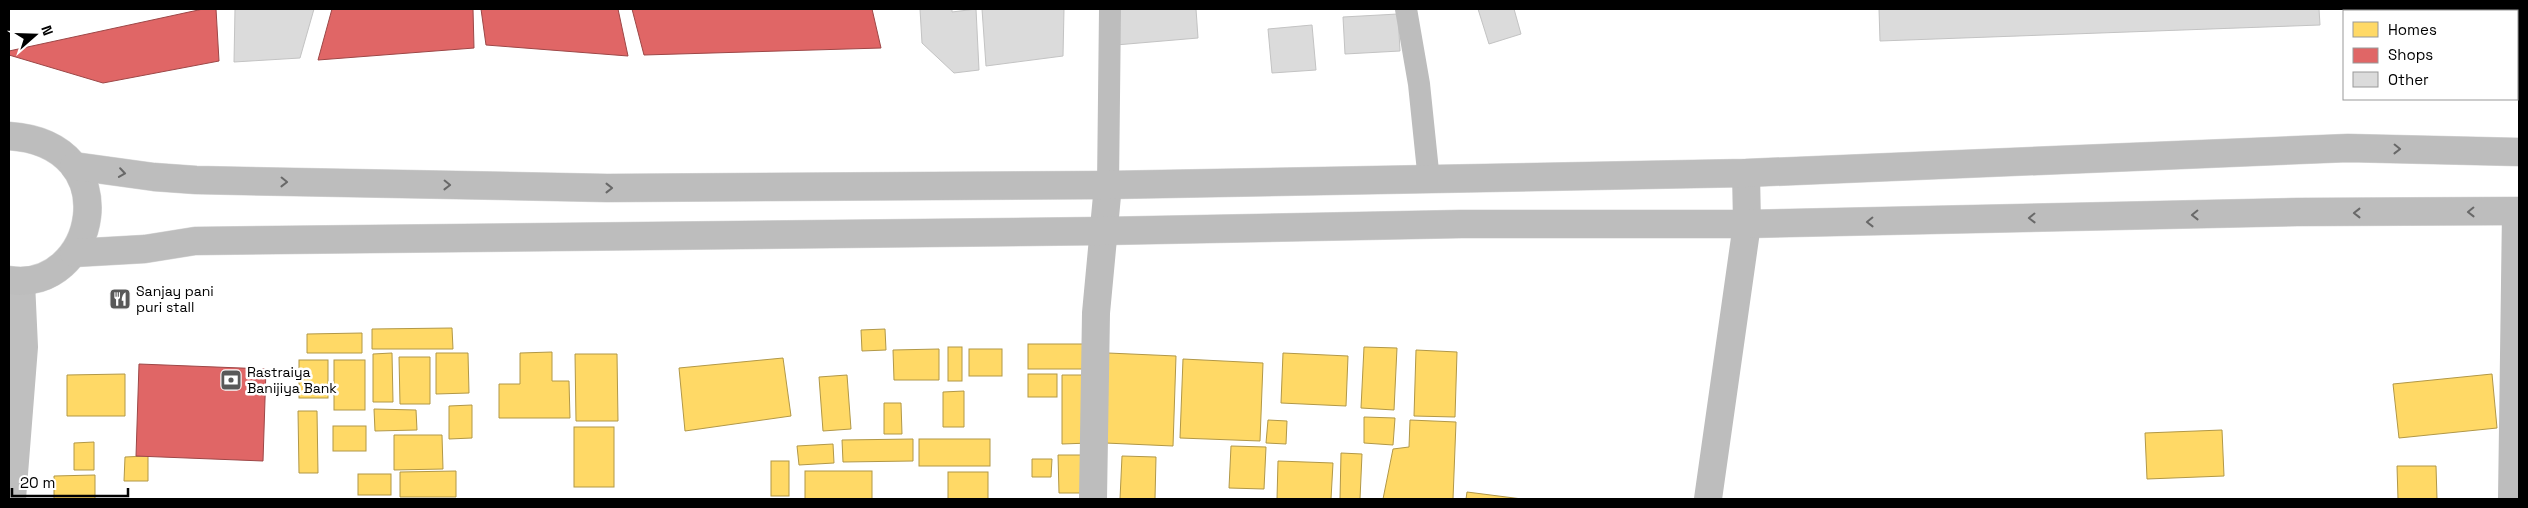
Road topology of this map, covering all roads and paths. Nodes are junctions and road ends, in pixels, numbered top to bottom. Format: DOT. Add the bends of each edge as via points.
graph roads {
  1 [pos="1110,9"];
  2 [pos="1406,9"];
  3 [pos="9,136"];
  4 [pos="2519,152"];
  5 [pos="74,166"];
  6 [pos="1746,173"];
  7 [pos="1429,181"];
  8 [pos="1108,185"];
  9 [pos="2518,211"];
  10 [pos="1747,224"];
  11 [pos="1103,231"];
  12 [pos="74,253"];
  13 [pos="15,281"];
  14 [pos="12,499"];
  15 [pos="1093,499"];
  16 [pos="1708,499"];
  17 [pos="2512,499"];
  1 -- 8 [label="lane"];
  2 -- 7 [label="lane" via="1419,84"];
  3 -- 5 [label="main road" via="46,143"];
  6 -- 4 [label="main road, one-way" via="2348,148"];
  5 -- 8 [label="main road, one-way" via="196,180 607,188"];
  5 -- 12 [label="main road" via="85,187 88,210 85,233"];
  6 -- 7 [label="main road"];
  6 -- 10 [label="main road"];
  7 -- 8 [label="main road"];
  8 -- 11 [label="main road"];
  9 -- 10 [label="main road, one-way" via="2297,212"];
  9 -- 17 [label="main road"];
  10 -- 11 [label="main road" via="1461,224"];
  10 -- 16 [label="main road"];
  11 -- 12 [label="main road" via="195,241 145,249"];
  11 -- 15 [label="main road" via="1096,313"];
  12 -- 13 [label="main road" via="50,274"];
  13 -- 14 [label="main road" via="24,347"];
}
